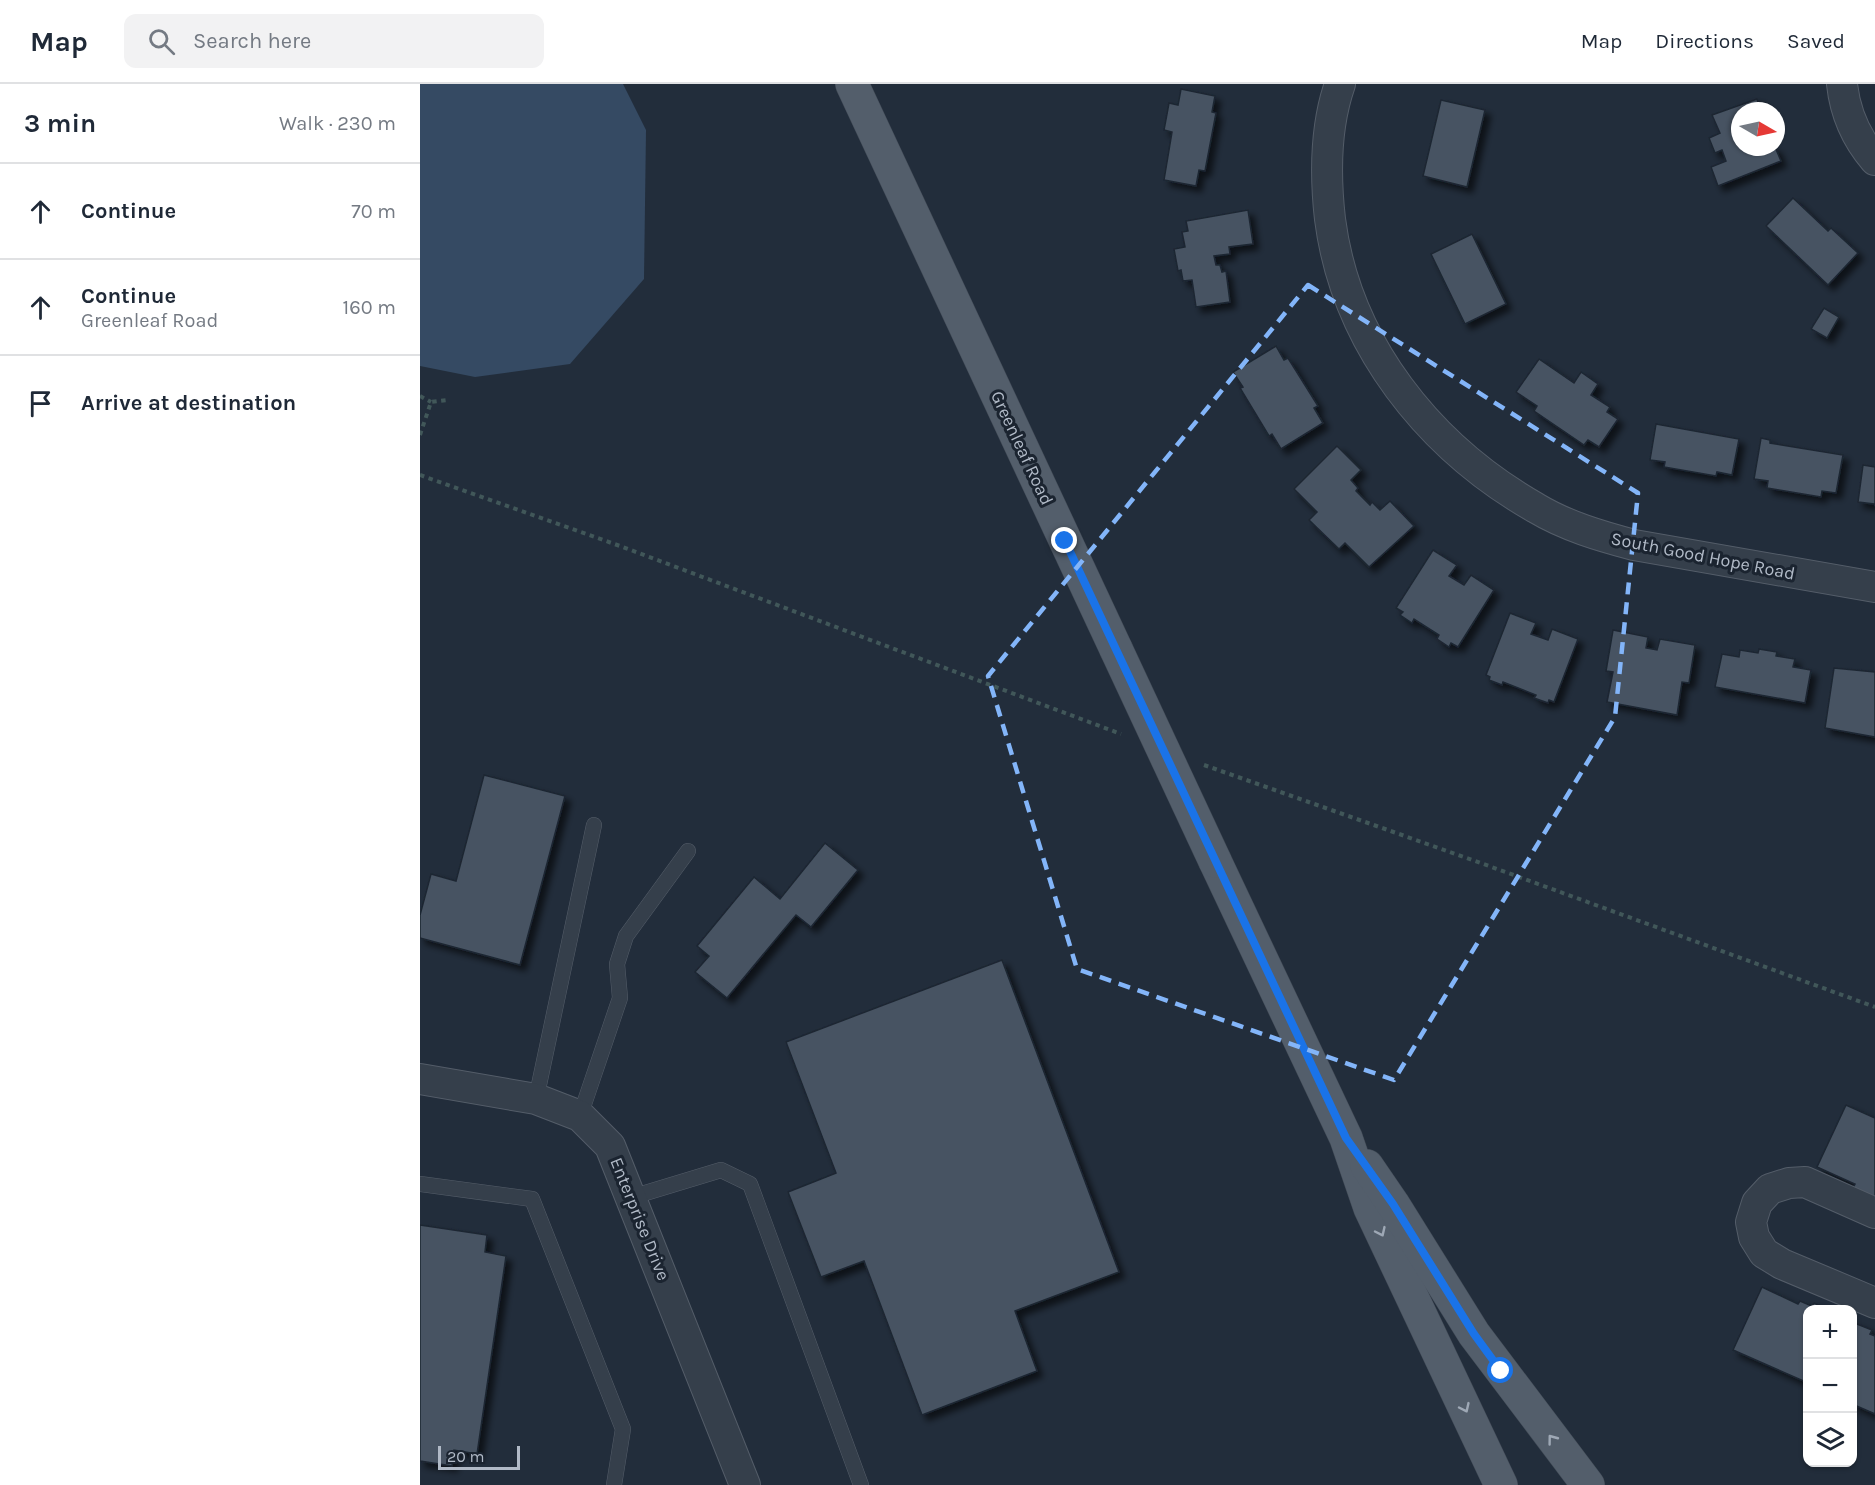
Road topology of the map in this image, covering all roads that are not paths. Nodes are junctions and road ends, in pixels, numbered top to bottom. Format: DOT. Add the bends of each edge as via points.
graph roads {
  1 [pos="852,84"];
  2 [pos="1340,84"];
  3 [pos="1842,84"];
  4 [pos="1875,160"];
  5 [pos="1875,587"];
  6 [pos="594,825"];
  7 [pos="688,851"];
  8 [pos="420,1079"];
  9 [pos="536,1099"];
  10 [pos="580,1116"];
  11 [pos="1346,1138"];
  12 [pos="420,1184"];
  13 [pos="632,1197"];
  14 [pos="1875,1213"];
  15 [pos="1875,1303"];
  16 [pos="614,1485"];
  17 [pos="745,1485"];
  18 [pos="861,1485"];
  19 [pos="1502,1485"];
  20 [pos="1588,1485"];
  1 -- 11 [label="main road, Greenleaf Road, bridge"];
  2 -- 5 [label="street, South Good Hope Road" via="1328,145 1327,192 1342,277 1363,329 1388,372 1449,445 1492,481 1579,529 1634,546"];
  3 -- 4 [label="street" via="1845,107 1857,136"];
  6 -- 9 [label="lane"];
  7 -- 10 [label="lane" via="626,936 617,964 620,998"];
  8 -- 9 [label="street, Enterprise Drive"];
  9 -- 10 [label="street, Enterprise Drive"];
  10 -- 13 [label="street, Enterprise Drive" via="610,1146"];
  11 -- 19 [label="main road, one-way" via="1370,1208"];
  20 -- 11 [label="main road, one-way" via="1474,1334 1393,1204"];
  12 -- 16 [label="lane" via="532,1199 623,1429"];
  13 -- 17 [label="street, Enterprise Drive"];
  13 -- 18 [label="lane" via="721,1170 750,1184"];
  14 -- 15 [label="street" via="1805,1182 1789,1183 1770,1189 1757,1203 1751,1222 1754,1237 1764,1253"];
}
